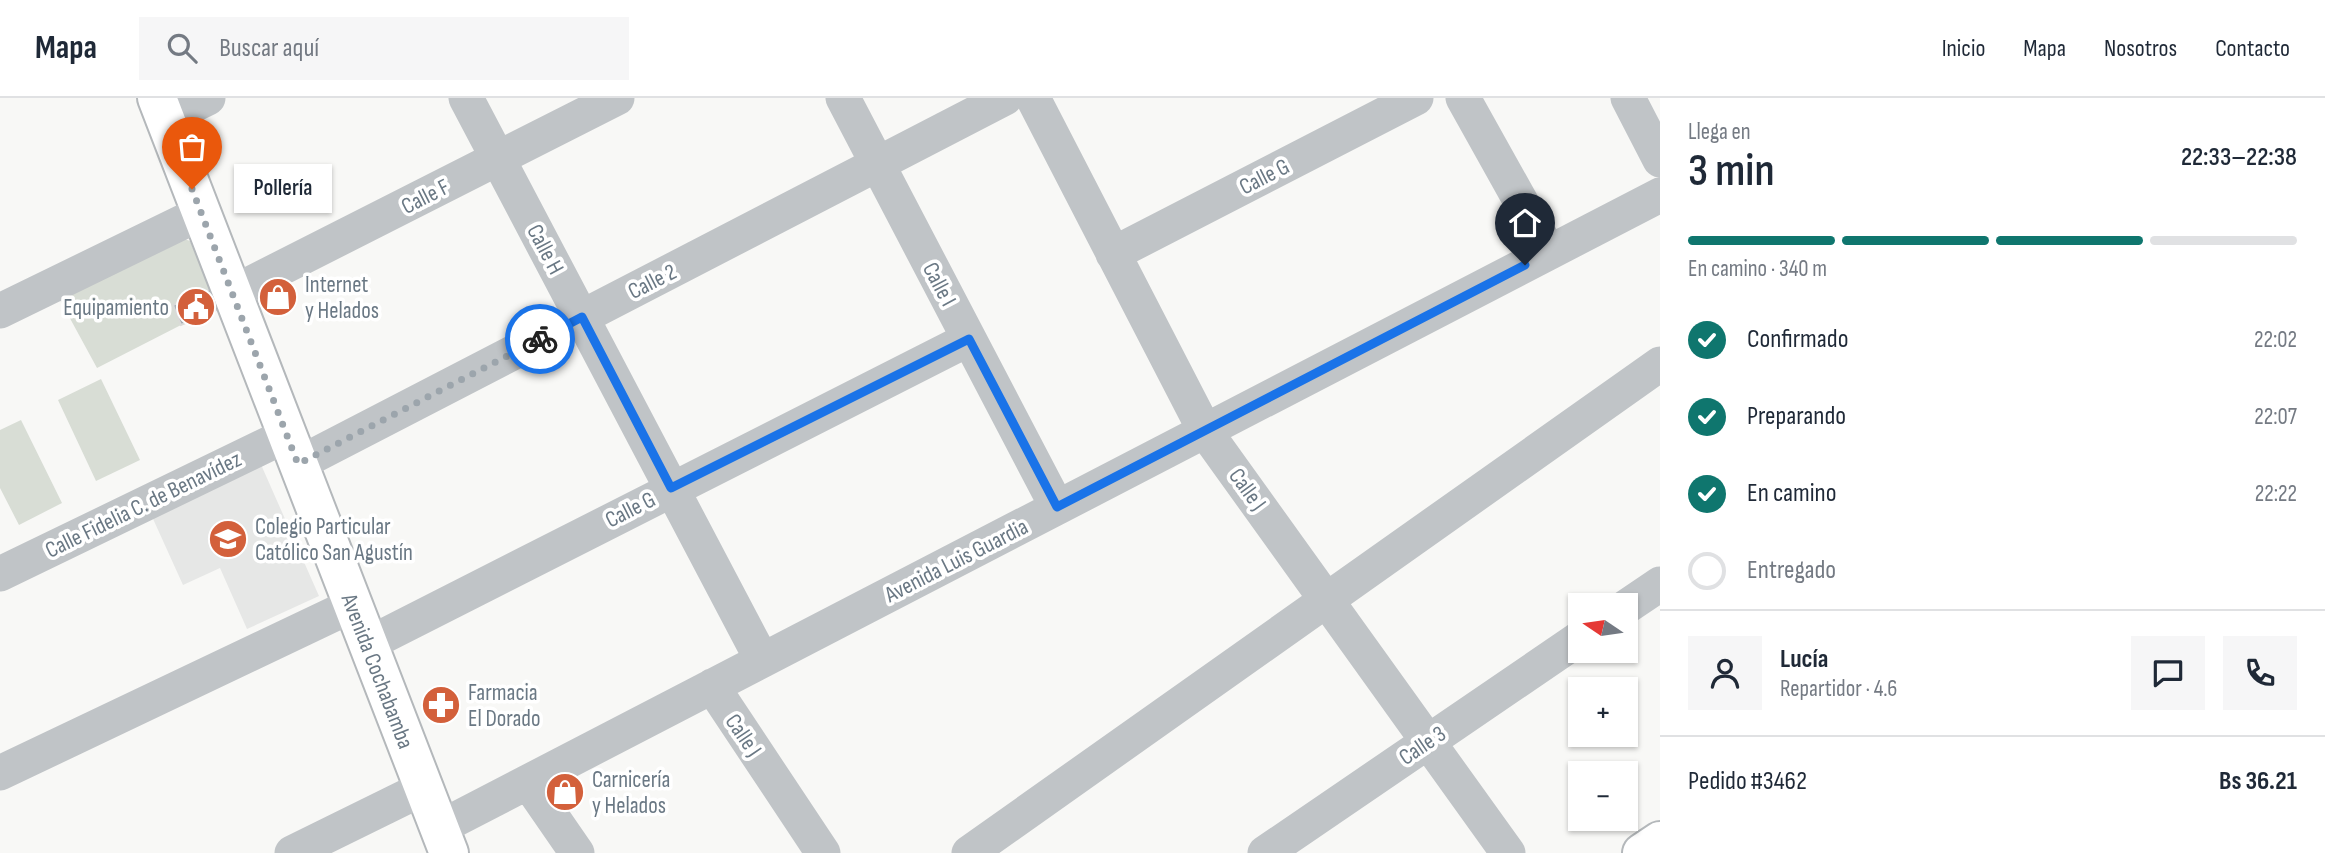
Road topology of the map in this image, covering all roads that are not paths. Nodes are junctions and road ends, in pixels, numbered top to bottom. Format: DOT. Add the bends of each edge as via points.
graph roads {
  1 [pos="208,98"];
  2 [pos="466,98"];
  3 [pos="617,98"];
  4 [pos="843,98"];
  5 [pos="1005,98"];
  6 [pos="1033,98"];
  7 [pos="1416,98"];
  8 [pos="1463,98"];
  9 [pos="1628,98"];
  10 [pos="161,108"];
  11 [pos="499,160"];
  12 [pos="1660,160"];
  13 [pos="878,164"];
  14 [pos="1660,195"];
  15 [pos="201,213"];
  16 [pos="1549,252"];
  17 [pos="1113,254"];
  18 [pos="232,293"];
  19 [pos="0,312"];
  20 [pos="582,317"];
  21 [pos="969,339"];
  22 [pos="1660,364"];
  23 [pos="1205,430"];
  24 [pos="293,449"];
  25 [pos="671,488"];
  26 [pos="1057,507"];
  27 [pos="0,574"];
  28 [pos="1660,584"];
  29 [pos="1328,599"];
  30 [pos="1638,599"];
  31 [pos="352,605"];
  32 [pos="368,643"];
  33 [pos="1568,646"];
  34 [pos="762,660"];
  35 [pos="712,686"];
  36 [pos="1429,739"];
  37 [pos="0,773"];
  38 [pos="528,782"];
  39 [pos="424,788"];
  40 [pos="444,840"];
  41 [pos="1660,841"];
  42 [pos="292,853"];
  43 [pos="577,853"];
  44 [pos="823,853"];
  45 [pos="969,853"];
  46 [pos="1265,853"];
  47 [pos="1508,853"];
  48 [pos="1642,853"];
  1 -- 10 [label="street"];
  2 -- 11 [label="street, Calle H"];
  3 -- 11 [label="street, Calle F"];
  4 -- 13 [label="street, Calle I"];
  5 -- 13 [label="street, Calle 2"];
  6 -- 17 [label="street, Calle J"];
  7 -- 17 [label="street, Calle G"];
  8 -- 16 [label="street"];
  9 -- 12 [label="street"];
  10 -- 15 [label="main road, Avenida Cochabamba"];
  11 -- 18 [label="street, Calle F"];
  11 -- 20 [label="street, Calle H"];
  13 -- 20 [label="street, Calle 2"];
  13 -- 21 [label="street, Calle I"];
  14 -- 16 [label="street, Avenida Luis Guardia"];
  15 -- 18 [label="main road, Avenida Cochabamba"];
  15 -- 19 [label="street"];
  16 -- 23 [label="street, Avenida Luis Guardia"];
  17 -- 23 [label="street, Calle J"];
  18 -- 24 [label="main road, Avenida Cochabamba"];
  20 -- 24 [label="street, Calle 2"];
  20 -- 25 [label="street, Calle H"];
  21 -- 25 [label="street, Calle G"];
  21 -- 26 [label="street, Calle I"];
  22 -- 29 [label="street"];
  23 -- 26 [label="street, Avenida Luis Guardia"];
  23 -- 29 [label="street, Calle J"];
  24 -- 27 [label="street, Calle Fidelia C. de Benavídez"];
  24 -- 31 [label="main road, Avenida Cochabamba"];
  25 -- 32 [label="street, Calle G"];
  25 -- 34 [label="street, Calle H"];
  26 -- 34 [label="street, Avenida Luis Guardia"];
  28 -- 30 [label="street"];
  29 -- 36 [label="street, Calle J"];
  29 -- 45 [label="street"];
  31 -- 32 [label="main road, Avenida Cochabamba"];
  31 -- 37 [label="street"];
  32 -- 39 [label="main road, Avenida Cochabamba"];
  33 -- 36 [label="street, Calle 3"];
  34 -- 35 [label="street, Avenida Luis Guardia"];
  35 -- 38 [label="street, Avenida Luis Guardia"];
  35 -- 44 [label="street, Calle J"];
  36 -- 46 [label="street, Calle 3"];
  36 -- 47 [label="street, Calle J"];
  38 -- 40 [label="street, Avenida Luis Guardia"];
  38 -- 43 [label="street"];
  39 -- 40 [label="main road, Avenida Cochabamba"];
  39 -- 42 [label="street"];
  41 -- 48 [label="main road"];
}
